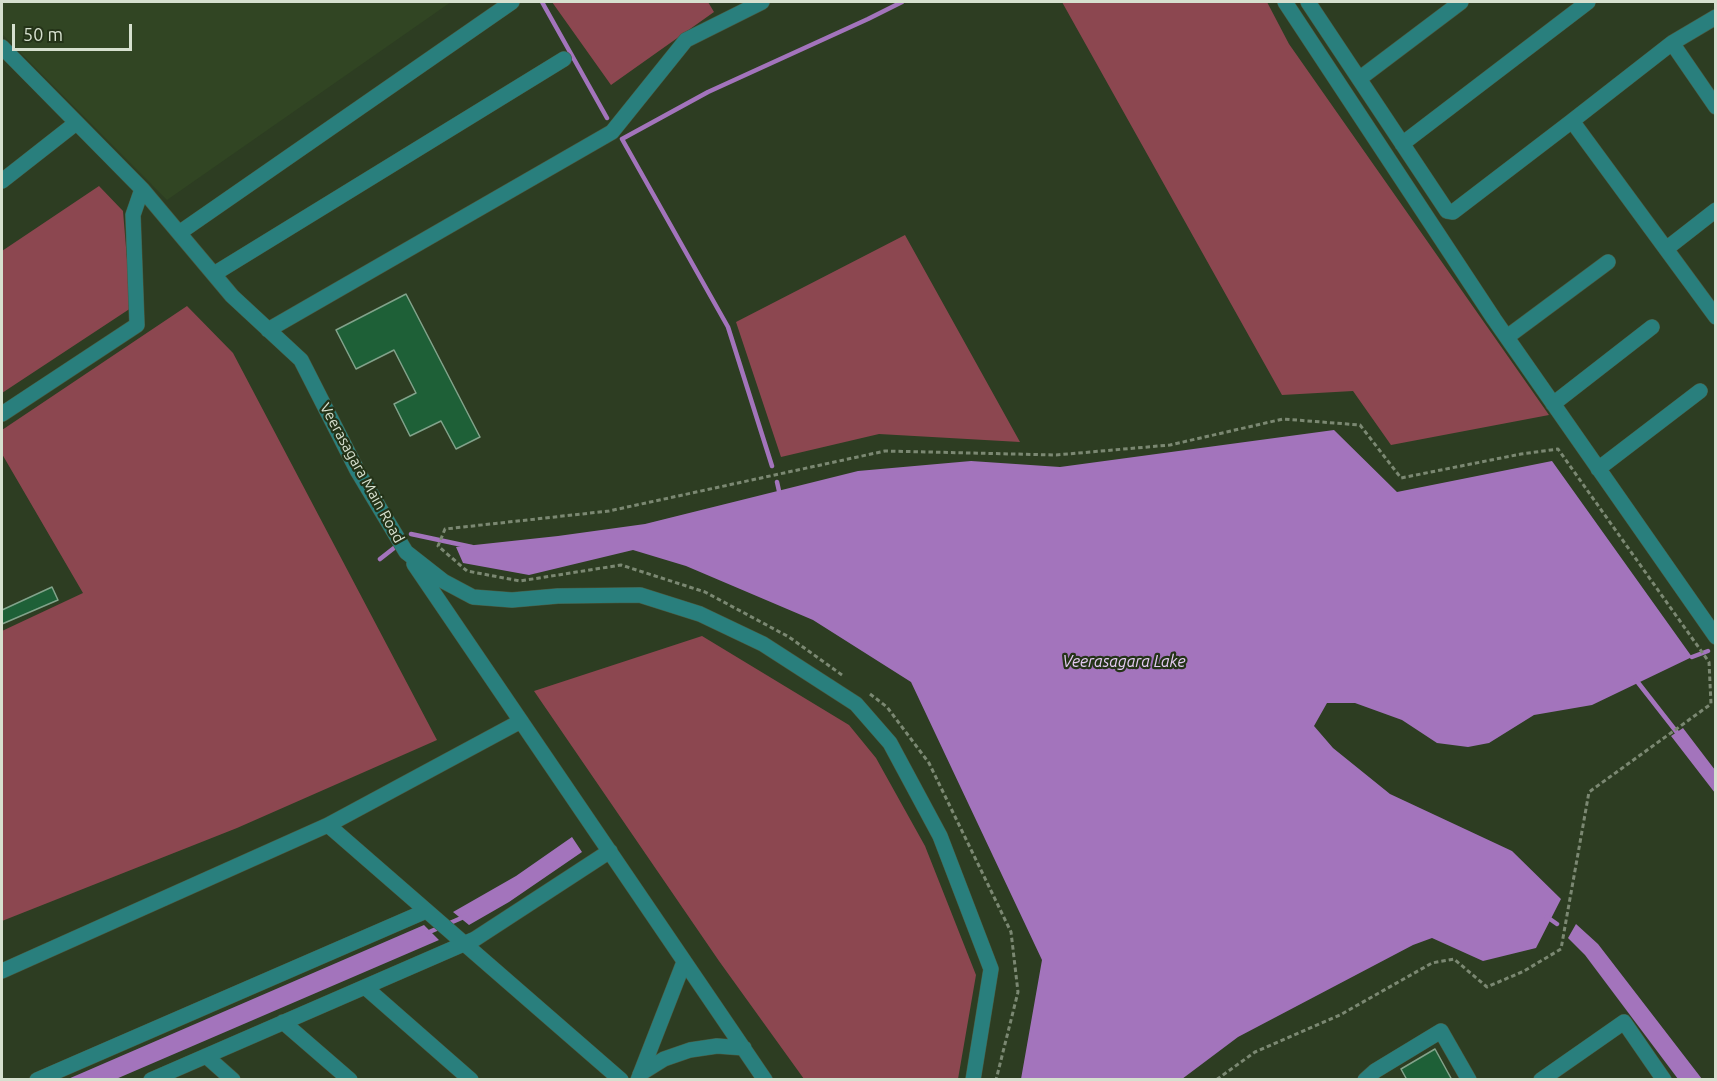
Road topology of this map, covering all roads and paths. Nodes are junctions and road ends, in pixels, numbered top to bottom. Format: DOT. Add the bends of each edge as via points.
graph roads {
  1 [pos="512,2"];
  2 [pos="762,2"];
  3 [pos="1308,2"];
  4 [pos="1461,2"];
  5 [pos="1588,2"];
  6 [pos="1290,4"];
  7 [pos="1716,17"];
  8 [pos="1672,43"];
  9 [pos="2,47"];
  10 [pos="564,58"];
  11 [pos="1359,79"];
  12 [pos="1716,106"];
  13 [pos="1572,121"];
  14 [pos="76,123"];
  15 [pos="1402,144"];
  16 [pos="2,181"];
  17 [pos="142,189"];
  18 [pos="1716,210"];
  19 [pos="179,233"];
  20 [pos="1666,249"];
  21 [pos="1608,262"];
  22 [pos="214,274"];
  23 [pos="1716,317"];
  24 [pos="1652,327"];
  25 [pos="268,330"];
  26 [pos="1507,337"];
  27 [pos="1700,391"];
  28 [pos="1553,404"];
  29 [pos="2,414"];
  30 [pos="1598,469"];
  31 [pos="406,552"];
  32 [pos="1713,629"];
  33 [pos="1716,657"];
  34 [pos="1708,660"];
  35 [pos="848,679"];
  36 [pos="867,693"];
  37 [pos="521,721"];
  38 [pos="327,825"];
  39 [pos="610,851"];
  40 [pos="431,915"];
  41 [pos="464,943"];
  42 [pos="684,962"];
  43 [pos="2,971"];
  44 [pos="365,987"];
  45 [pos="283,1022"];
  46 [pos="744,1048"];
  47 [pos="206,1056"];
  48 [pos="639,1077"];
  49 [pos="1543,1079"];
  50 [pos="37,1080"];
  51 [pos="151,1080"];
  52 [pos="233,1080"];
  53 [pos="350,1080"];
  54 [pos="471,1080"];
  55 [pos="621,1080"];
  56 [pos="765,1080"];
  57 [pos="973,1080"];
  58 [pos="996,1080"];
  59 [pos="1216,1080"];
  60 [pos="1365,1080"];
  61 [pos="1469,1080"];
  62 [pos="1664,1080"];
  1 -- 19 [label="street"];
  2 -- 25 [label="street" via="686,40 612,132"];
  3 -- 11 [label="street"];
  4 -- 11 [label="street"];
  5 -- 15 [label="street"];
  6 -- 26 [label="street"];
  7 -- 8 [label="street"];
  8 -- 12 [label="street"];
  8 -- 13 [label="street"];
  9 -- 14 [label="street, Veerasagara Main Road"];
  10 -- 22 [label="street"];
  11 -- 15 [label="street"];
  13 -- 15 [label="street" via="1450,213"];
  13 -- 20 [label="street"];
  14 -- 16 [label="street"];
  14 -- 17 [label="street, Veerasagara Main Road"];
  17 -- 19 [label="street, Veerasagara Main Road"];
  17 -- 29 [label="street" via="133,215 137,325"];
  18 -- 20 [label="street"];
  19 -- 22 [label="street, Veerasagara Main Road"];
  20 -- 23 [label="street"];
  21 -- 26 [label="street"];
  22 -- 25 [label="street, Veerasagara Main Road"];
  24 -- 28 [label="street"];
  25 -- 31 [label="street, Veerasagara Main Road" via="301,360 358,472"];
  26 -- 28 [label="street"];
  27 -- 30 [label="street"];
  28 -- 30 [label="street"];
  30 -- 32 [label="street"];
  31 -- 37 [label="street"];
  31 -- 57 [label="street, Veerasagara Main Road" via="443,581 473,597 512,600 640,595 700,614 763,644 856,705 890,743 940,836 991,969"];
  33 -- 34 [label="path"];
  34 -- 35 [label="path" via="1558,449 1401,478 1360,425 1283,419 1170,445 1056,455 885,451 609,511 445,530 438,546 467,571 520,581 621,565 705,592 789,637"];
  34 -- 59 [label="path" via="1711,704 1588,792 1561,949 1487,987 1454,959 1432,963 1340,1015 1255,1053"];
  36 -- 58 [label="path" via="887,707 929,763 1011,932 1018,992"];
  37 -- 38 [label="street"];
  37 -- 39 [label="street"];
  38 -- 40 [label="street"];
  38 -- 43 [label="street"];
  39 -- 41 [label="street"];
  39 -- 42 [label="street"];
  40 -- 41 [label="street"];
  40 -- 50 [label="street"];
  41 -- 44 [label="street"];
  41 -- 55 [label="street"];
  42 -- 46 [label="street"];
  42 -- 48 [label="street"];
  44 -- 45 [label="street"];
  44 -- 54 [label="street"];
  45 -- 47 [label="street"];
  45 -- 53 [label="street"];
  46 -- 48 [label="street" via="690,1050 663,1059"];
  46 -- 56 [label="street"];
  47 -- 51 [label="street"];
  47 -- 52 [label="street"];
  49 -- 62 [label="street" via="1624,1022"];
  60 -- 61 [label="street" via="1441,1031"];
}
